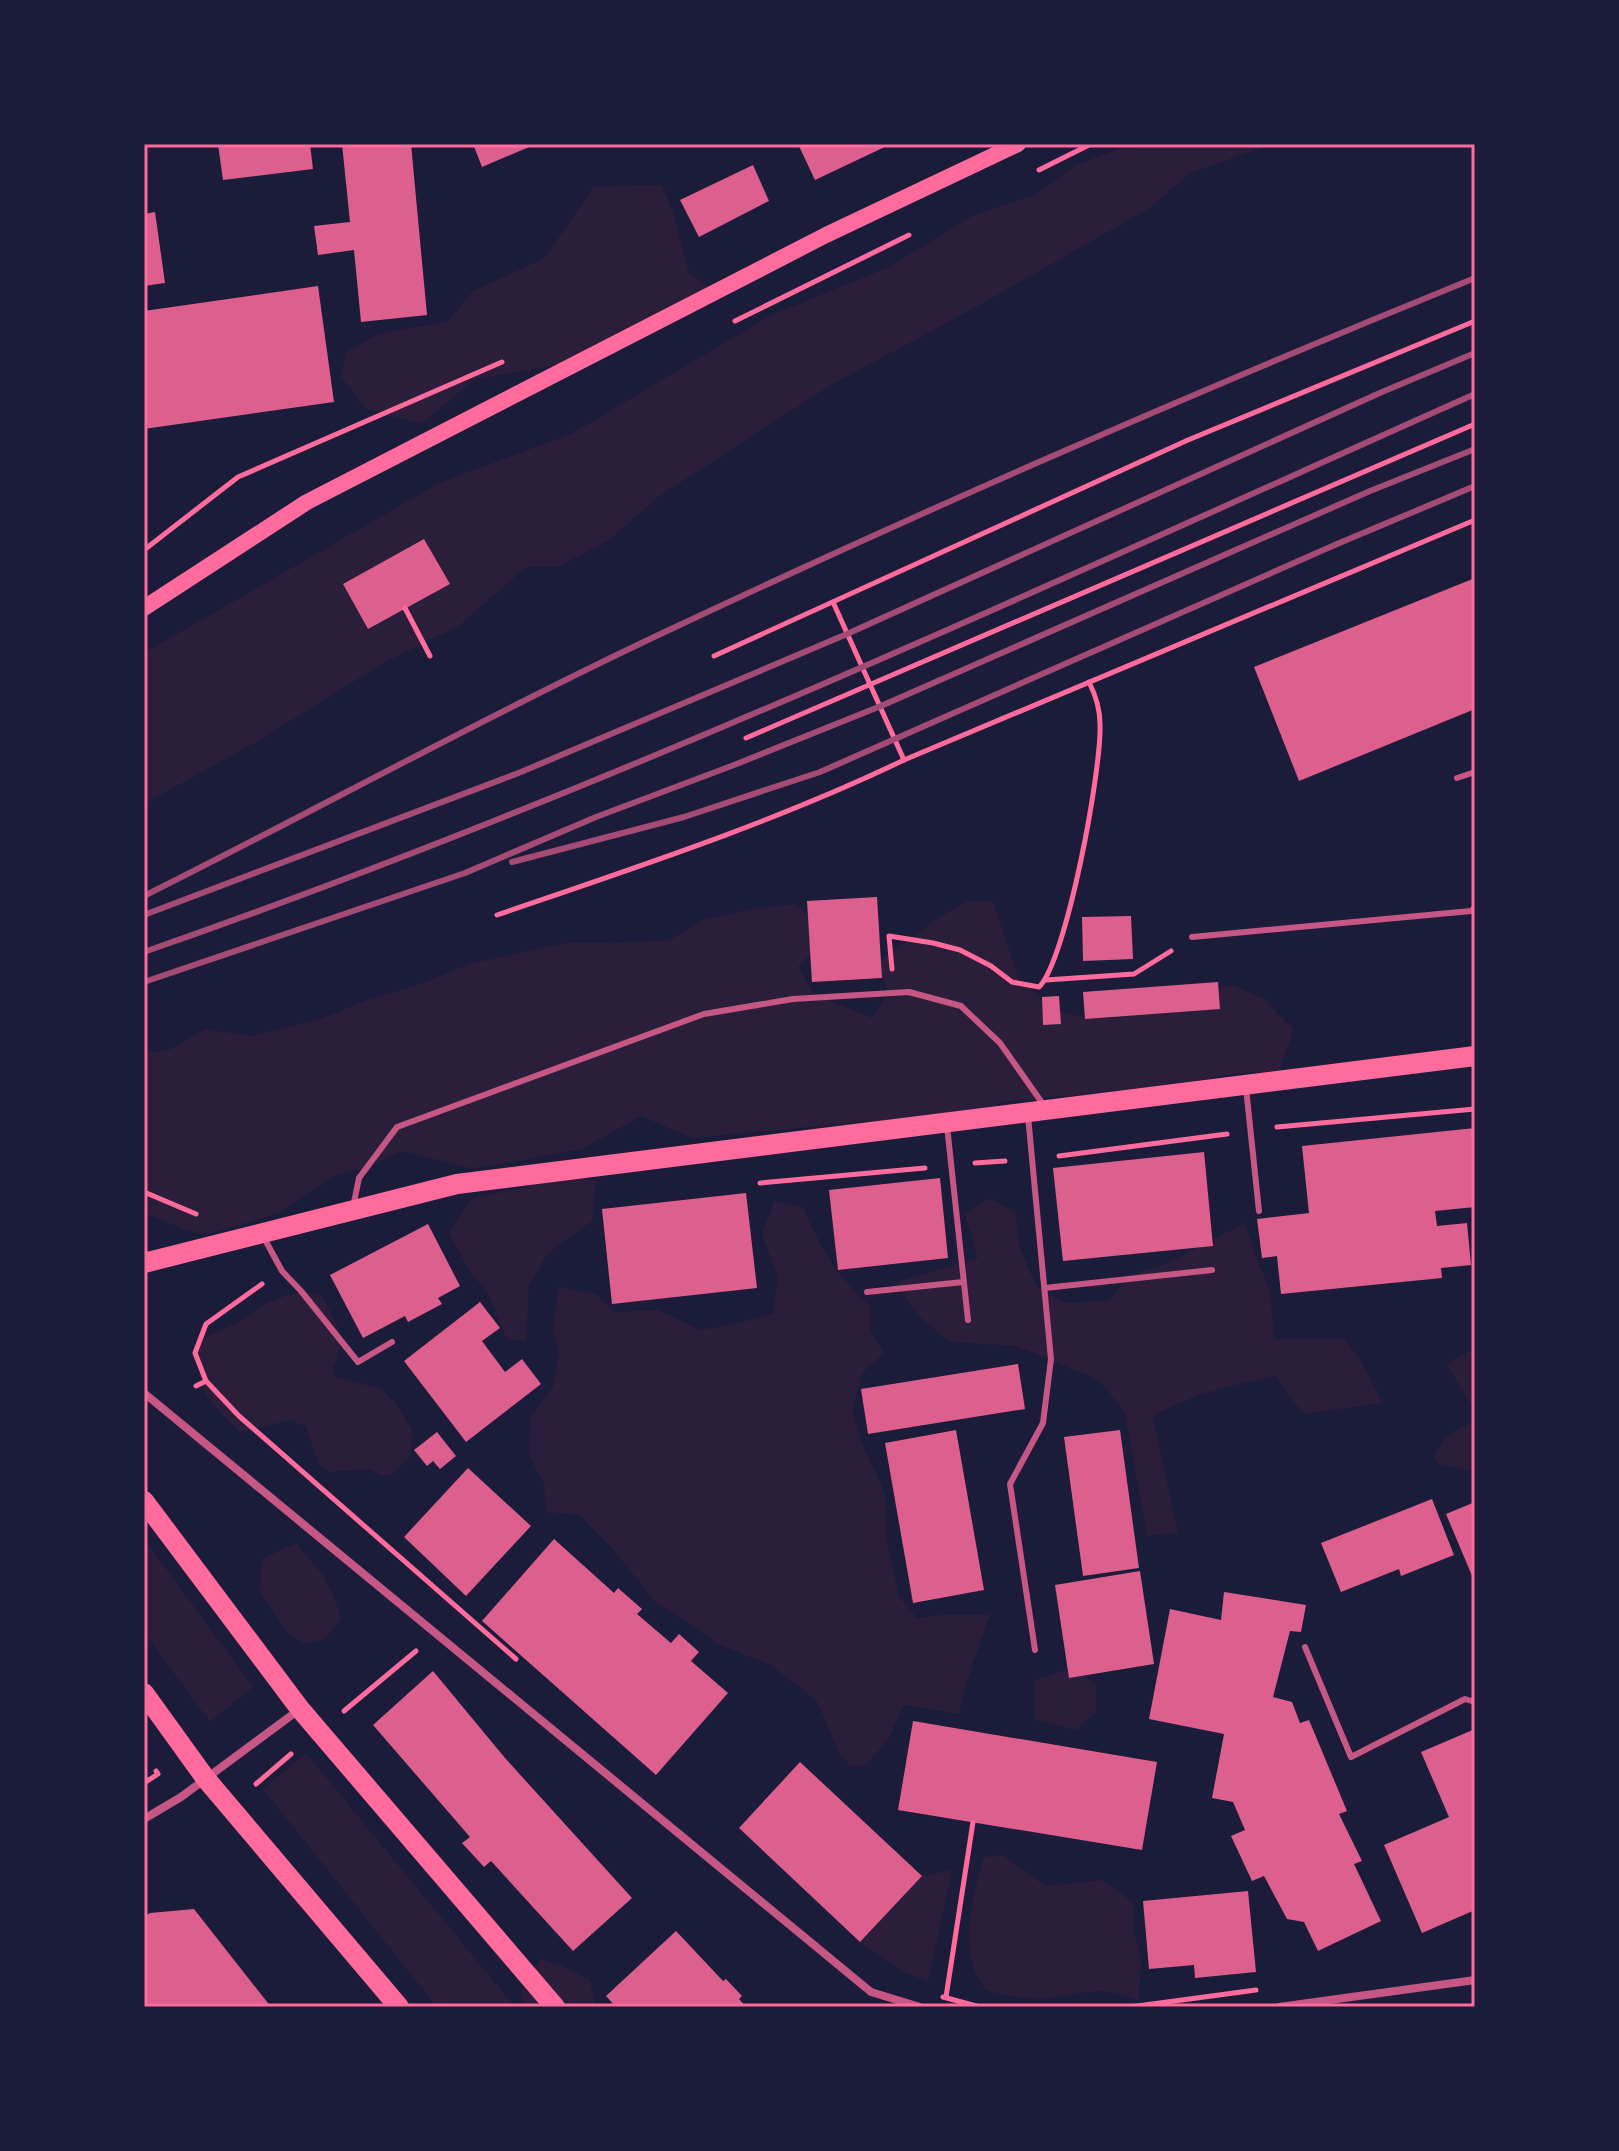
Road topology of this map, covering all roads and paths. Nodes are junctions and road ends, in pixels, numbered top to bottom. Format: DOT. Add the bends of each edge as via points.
graph roads {
  1 [pos="1018,144"];
  2 [pos="1475,321"];
  3 [pos="1475,424"];
  4 [pos="1475,520"];
  5 [pos="833,602"];
  6 [pos="144,608"];
  7 [pos="405,608"];
  8 [pos="430,656"];
  9 [pos="714,656"];
  10 [pos="1089,682"];
  11 [pos="871,685"];
  12 [pos="746,738"];
  13 [pos="904,760"];
  14 [pos="1475,772"];
  15 [pos="1457,778"];
  16 [pos="1475,907"];
  17 [pos="497,915"];
  18 [pos="889,936"];
  19 [pos="1192,937"];
  20 [pos="1046,980"];
  21 [pos="1475,1056"];
  22 [pos="1246,1085"];
  23 [pos="1475,1109"];
  24 [pos="1037,1111"];
  25 [pos="947,1122"];
  26 [pos="1251,1130"];
  27 [pos="1033,1158"];
  28 [pos="951,1165"];
  29 [pos="746,1185"];
  30 [pos="352,1210"];
  31 [pos="1259,1211"];
  32 [pos="262,1233"];
  33 [pos="144,1263"];
  34 [pos="1212,1270"];
  35 [pos="282,1271"];
  36 [pos="963,1282"];
  37 [pos="1045,1288"];
  38 [pos="867,1292"];
  39 [pos="968,1320"];
  40 [pos="392,1342"];
  41 [pos="206,1381"];
  42 [pos="196,1386"];
  43 [pos="144,1393"];
  44 [pos="144,1501"];
  45 [pos="1305,1647"];
  46 [pos="419,1649"];
  47 [pos="1035,1650"];
  48 [pos="520,1663"];
  49 [pos="144,1693"];
  50 [pos="1475,1702"];
  51 [pos="300,1709"];
  52 [pos="341,1714"];
  53 [pos="301,1745"];
  54 [pos="158,1774"];
  55 [pos="206,1779"];
  56 [pos="144,1783"];
  57 [pos="256,1784"];
  58 [pos="144,1819"];
  59 [pos="973,1822"];
  60 [pos="1475,1980"];
  61 [pos="946,1998"];
  62 [pos="399,2007"];
  63 [pos="555,2007"];
  64 [pos="920,2007"];
  65 [pos="1279,2007"];
  1 -- 6 [label="main road" via="826,235 307,502"];
  2 -- 5 [label="path" via="1188,440"];
  3 -- 11 [label="path"];
  4 -- 10 [label="path"];
  5 -- 9 [label="path"];
  5 -- 11 [label="path"];
  7 -- 8 [label="path"];
  10 -- 13 [label="path"];
  10 -- 20 [label="path" via="1101,725 1088,827"];
  11 -- 12 [label="path"];
  11 -- 13 [label="path"];
  13 -- 17 [label="path" via="684,851"];
  14 -- 15 [label="lane"];
  16 -- 19 [label="lane"];
  18 -- 20 [label="path" via="960,950 1012,982 1039,987"];
  19 -- 20 [label="path" via="1134,974"];
  21 -- 22 [label="main road"];
  22 -- 24 [label="main road"];
  22 -- 26 [label="lane"];
  23 -- 26 [label="path"];
  24 -- 25 [label="main road"];
  24 -- 27 [label="lane"];
  24 -- 30 [label="lane" via="1000,1043 961,1006 909,992 793,999 704,1014 397,1127 359,1178"];
  25 -- 28 [label="lane"];
  25 -- 30 [label="main road" via="457,1184"];
  26 -- 27 [label="path"];
  26 -- 31 [label="lane"];
  27 -- 28 [label="path"];
  27 -- 37 [label="lane"];
  28 -- 29 [label="path"];
  28 -- 36 [label="lane"];
  30 -- 32 [label="main road"];
  32 -- 33 [label="main road"];
  32 -- 35 [label="lane"];
  34 -- 37 [label="lane"];
  35 -- 40 [label="lane" via="358,1362"];
  35 -- 41 [label="path" via="206,1324 195,1353"];
  36 -- 38 [label="lane"];
  36 -- 39 [label="lane"];
  37 -- 47 [label="lane" via="1051,1359 1043,1423 1010,1484"];
  41 -- 42 [label="path"];
  41 -- 48 [label="path"];
  43 -- 64 [label="street" via="871,1992"];
  44 -- 51 [label="main road"];
  45 -- 50 [label="lane" via="1351,1757 1465,1699"];
  46 -- 52 [label="path"];
  49 -- 55 [label="main road"];
  51 -- 55 [label="street"];
  51 -- 63 [label="main road"];
  53 -- 57 [label="path"];
  54 -- 56 [label="path"];
  55 -- 58 [label="street"];
  55 -- 62 [label="main road"];
  59 -- 61 [label="path"];
  60 -- 65 [label="street"];
}
